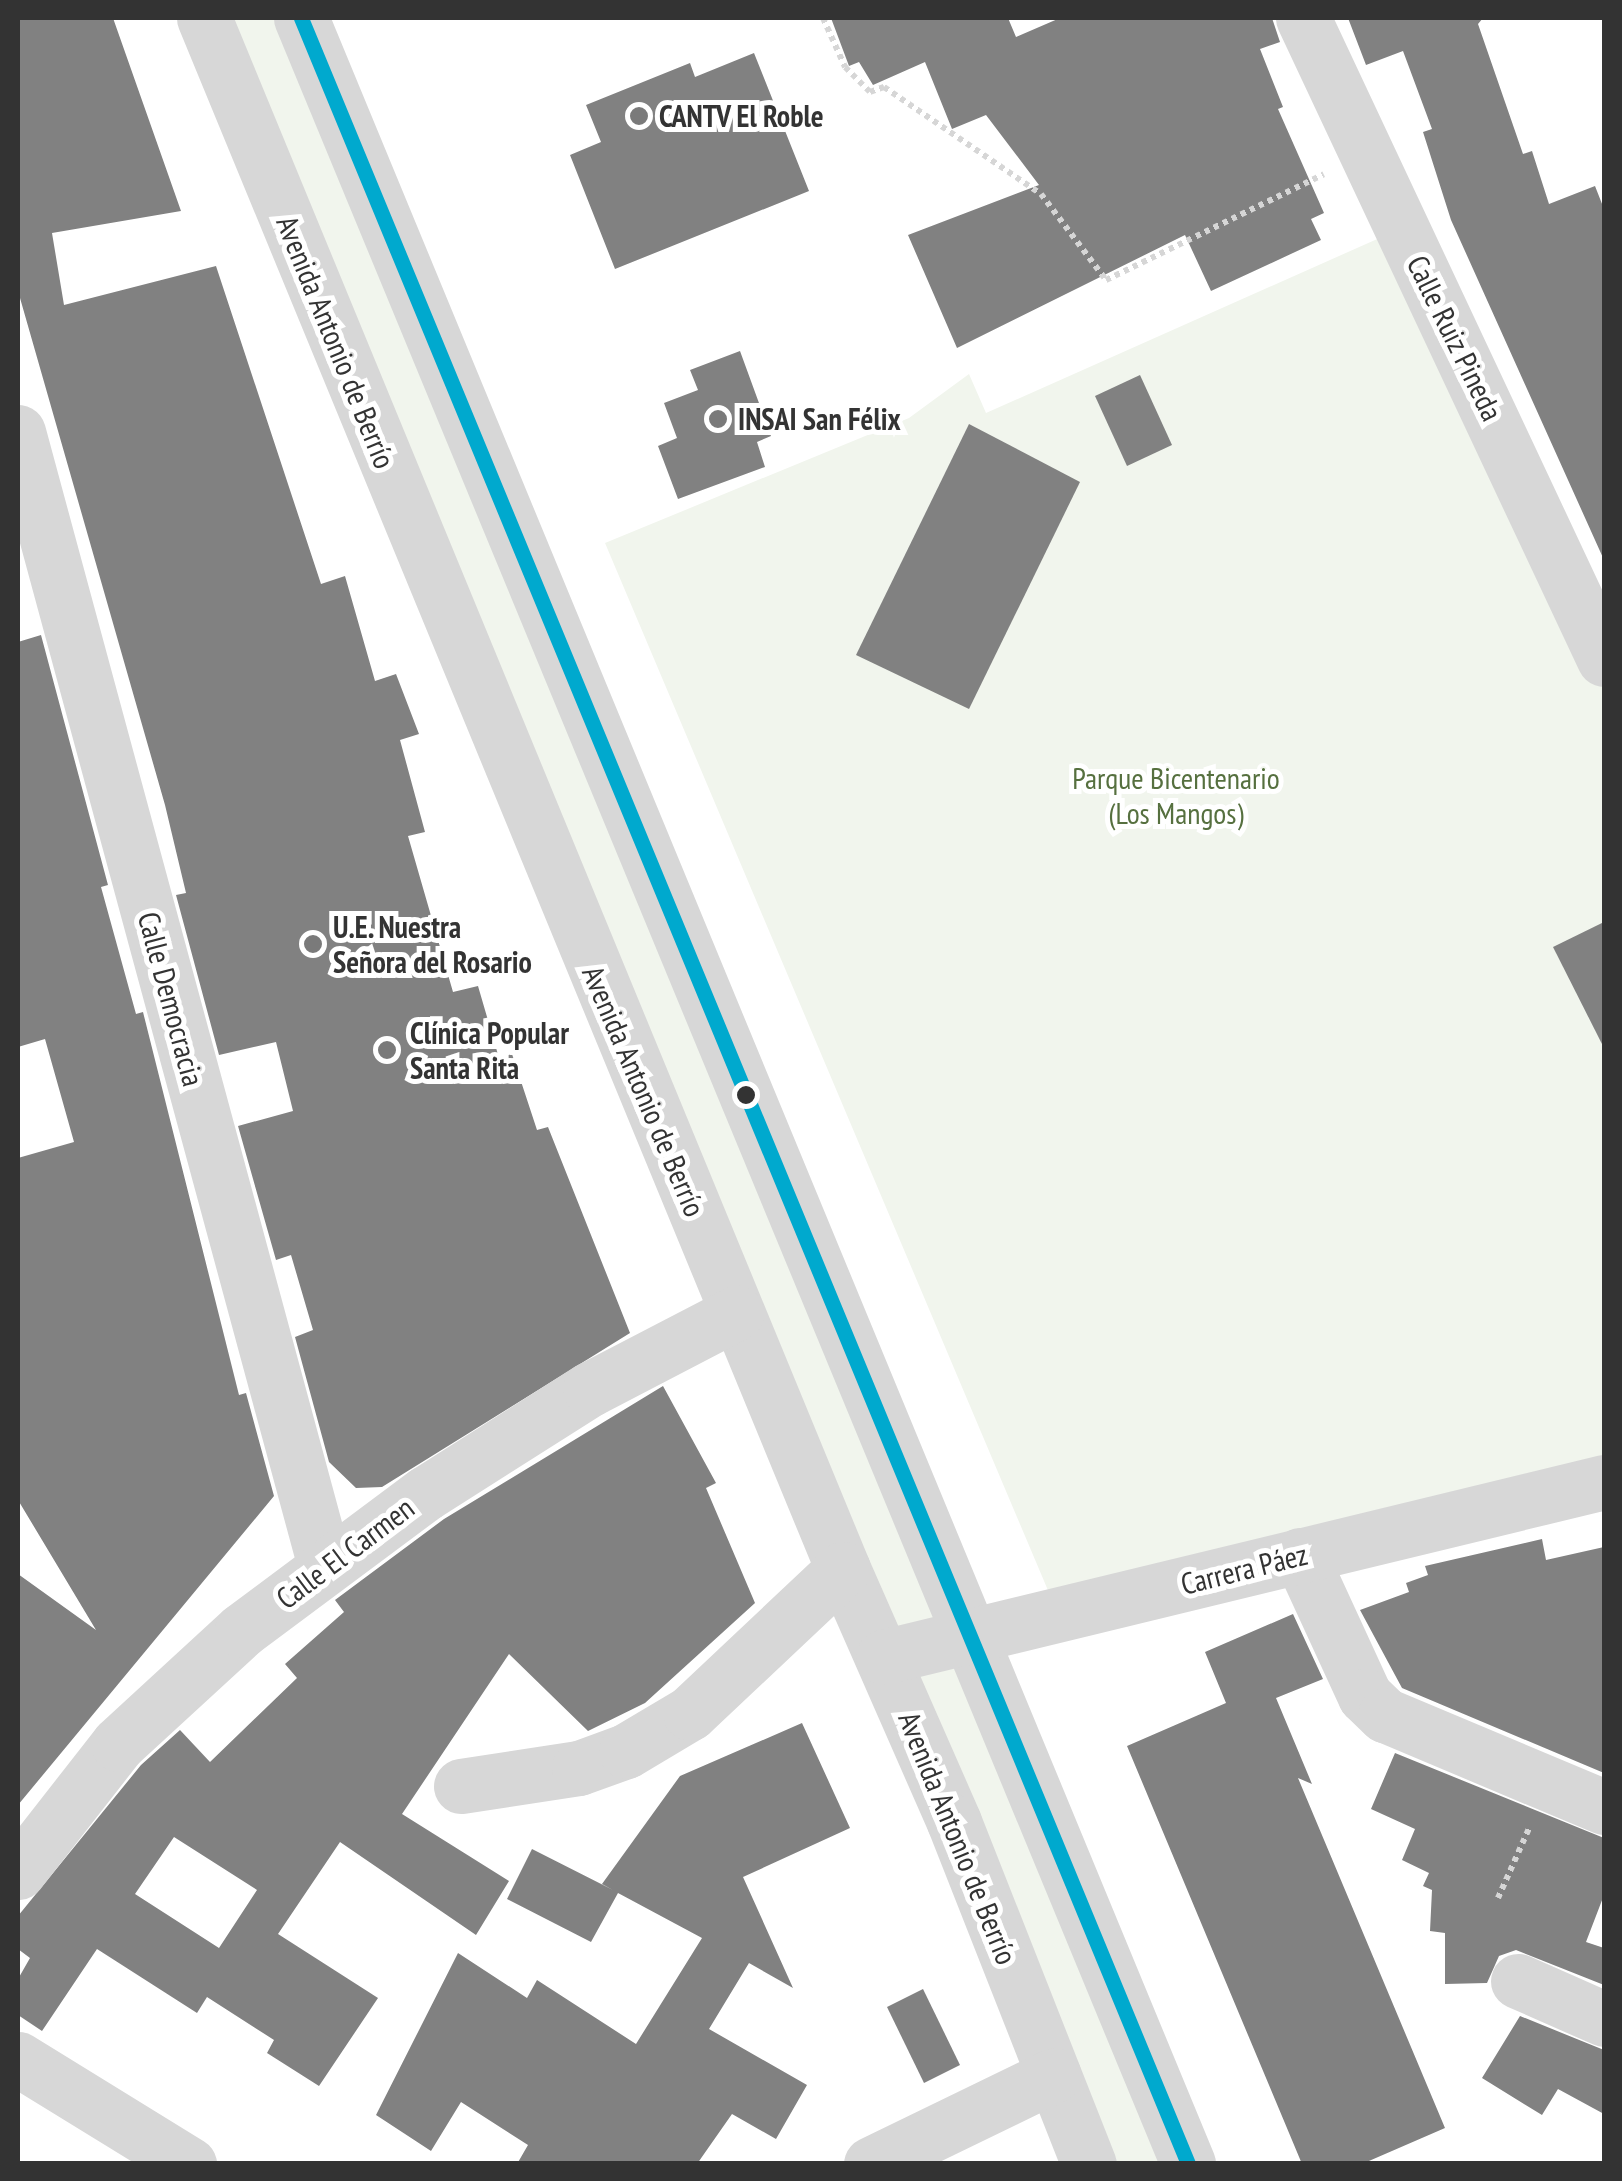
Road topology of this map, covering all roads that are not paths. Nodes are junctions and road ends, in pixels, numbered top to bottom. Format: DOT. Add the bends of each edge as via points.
graph roads {
  1 [pos="204,18"];
  2 [pos="302,18"];
  3 [pos="1303,18"];
  4 [pos="18,432"];
  5 [pos="1604,660"];
  6 [pos="736,1312"];
  7 [pos="1604,1482"];
  8 [pos="1300,1555"];
  9 [pos="325,1566"];
  10 [pos="843,1568"];
  11 [pos="973,1635"];
  12 [pos="883,1657"];
  13 [pos="462,1786"];
  14 [pos="1604,1807"];
  15 [pos="18,1872"];
  16 [pos="1518,1981"];
  17 [pos="1604,2019"];
  18 [pos="18,2059"];
  19 [pos="1054,2075"];
  20 [pos="189,2164"];
  21 [pos="871,2164"];
  22 [pos="1089,2164"];
  23 [pos="1188,2164"];
  1 -- 6 [label="street, Avenida Antonio de Berrío"];
  2 -- 11 [label="street"];
  3 -- 5 [label="street, Calle Ruiz Pineda"];
  4 -- 9 [label="street, Calle Democracia"];
  6 -- 9 [label="street, Calle El Carmen" via="590,1389"];
  6 -- 10 [label="street, Avenida Antonio de Berrío"];
  7 -- 8 [label="street, Carrera Páez"];
  8 -- 11 [label="street, Carrera Páez"];
  8 -- 14 [label="street" via="1365,1696 1385,1716"];
  9 -- 15 [label="street, Calle El Carmen" via="242,1630 118,1744"];
  10 -- 12 [label="street, Avenida Antonio de Berrío"];
  10 -- 13 [label="street" via="690,1712 626,1751 580,1768"];
  11 -- 12 [label="street, Carrera Páez"];
  11 -- 23 [label="street"];
  12 -- 19 [label="street, Avenida Antonio de Berrío"];
  16 -- 17 [label="street"];
  18 -- 20 [label="street"];
  19 -- 21 [label="street"];
  19 -- 22 [label="street, Avenida Antonio de Berrío"];
}
